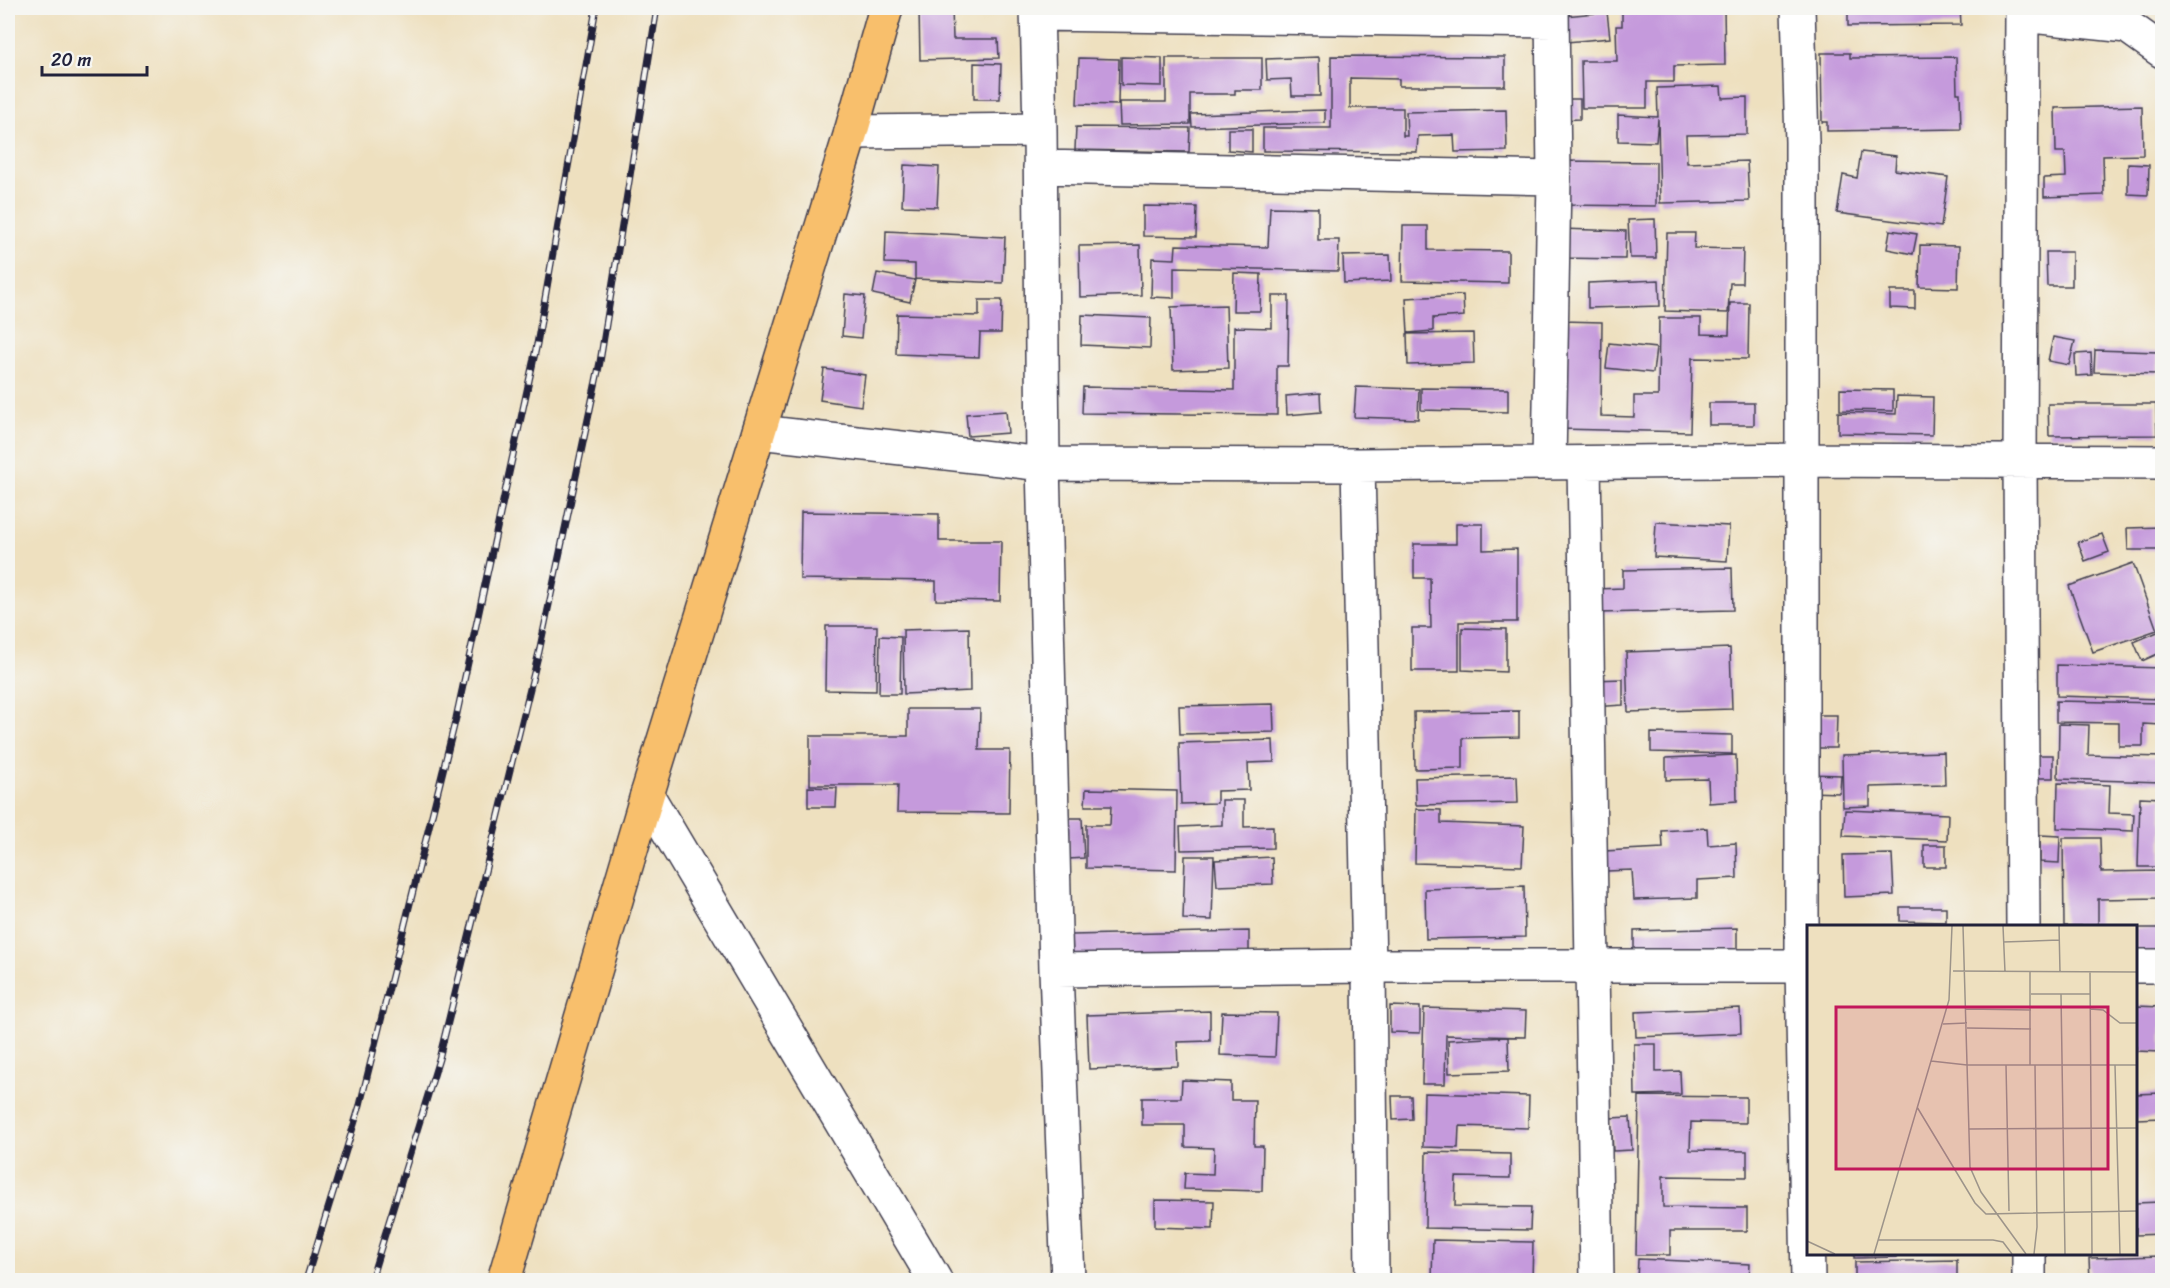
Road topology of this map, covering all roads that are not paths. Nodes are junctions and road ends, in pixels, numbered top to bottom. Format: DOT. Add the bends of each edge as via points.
graph roads {
  1 [pos="886,8"];
  2 [pos="1798,8"];
  3 [pos="1037,11"];
  4 [pos="2022,11"];
  5 [pos="1552,14"];
  6 [pos="2163,51"];
  7 [pos="1040,130"];
  8 [pos="851,132"];
  9 [pos="1040,167"];
  10 [pos="1554,178"];
  11 [pos="759,432"];
  12 [pos="1801,460"];
  13 [pos="2020,460"];
  14 [pos="2163,462"];
  15 [pos="1549,463"];
  16 [pos="1584,463"];
  17 [pos="1043,464"];
  18 [pos="1358,465"];
  19 [pos="647,795"];
  20 [pos="2023,925"];
  21 [pos="1369,966"];
  22 [pos="1593,966"];
  23 [pos="1805,966"];
  24 [pos="2137,966"];
  25 [pos="2163,966"];
  26 [pos="1056,970"];
  27 [pos="1807,1176"];
  28 [pos="1808,1255"];
  29 [pos="2029,1255"];
  30 [pos="504,1281"];
  31 [pos="935,1281"];
  32 [pos="1068,1281"];
  33 [pos="1372,1281"];
  34 [pos="1597,1281"];
  35 [pos="1808,1281"];
  36 [pos="2030,1281"];
  1 -- 8 [label="main road"];
  2 -- 12 [label="street" via="1802,142"];
  3 -- 5 [label="street"];
  3 -- 7 [label="street"];
  4 -- 6 [label="street" via="2127,26"];
  4 -- 13 [label="street"];
  5 -- 10 [label="street"];
  7 -- 8 [label="street"];
  7 -- 9 [label="street"];
  8 -- 11 [label="main road"];
  9 -- 10 [label="street"];
  9 -- 17 [label="street"];
  10 -- 15 [label="street"];
  11 -- 17 [label="street"];
  11 -- 19 [label="main road"];
  12 -- 13 [label="street"];
  12 -- 16 [label="street"];
  12 -- 23 [label="street"];
  13 -- 14 [label="street"];
  13 -- 20 [label="street"];
  15 -- 16 [label="street"];
  15 -- 18 [label="street"];
  16 -- 22 [label="street"];
  17 -- 18 [label="street"];
  17 -- 26 [label="street"];
  18 -- 21 [label="street"];
  19 -- 30 [label="main road"];
  19 -- 31 [label="street"];
  21 -- 22 [label="street"];
  21 -- 26 [label="street"];
  21 -- 33 [label="street"];
  22 -- 23 [label="street"];
  22 -- 34 [label="street"];
  23 -- 27 [label="street"];
  24 -- 25 [label="street"];
  26 -- 32 [label="street"];
  28 -- 35 [label="street"];
  29 -- 36 [label="street"];
}
